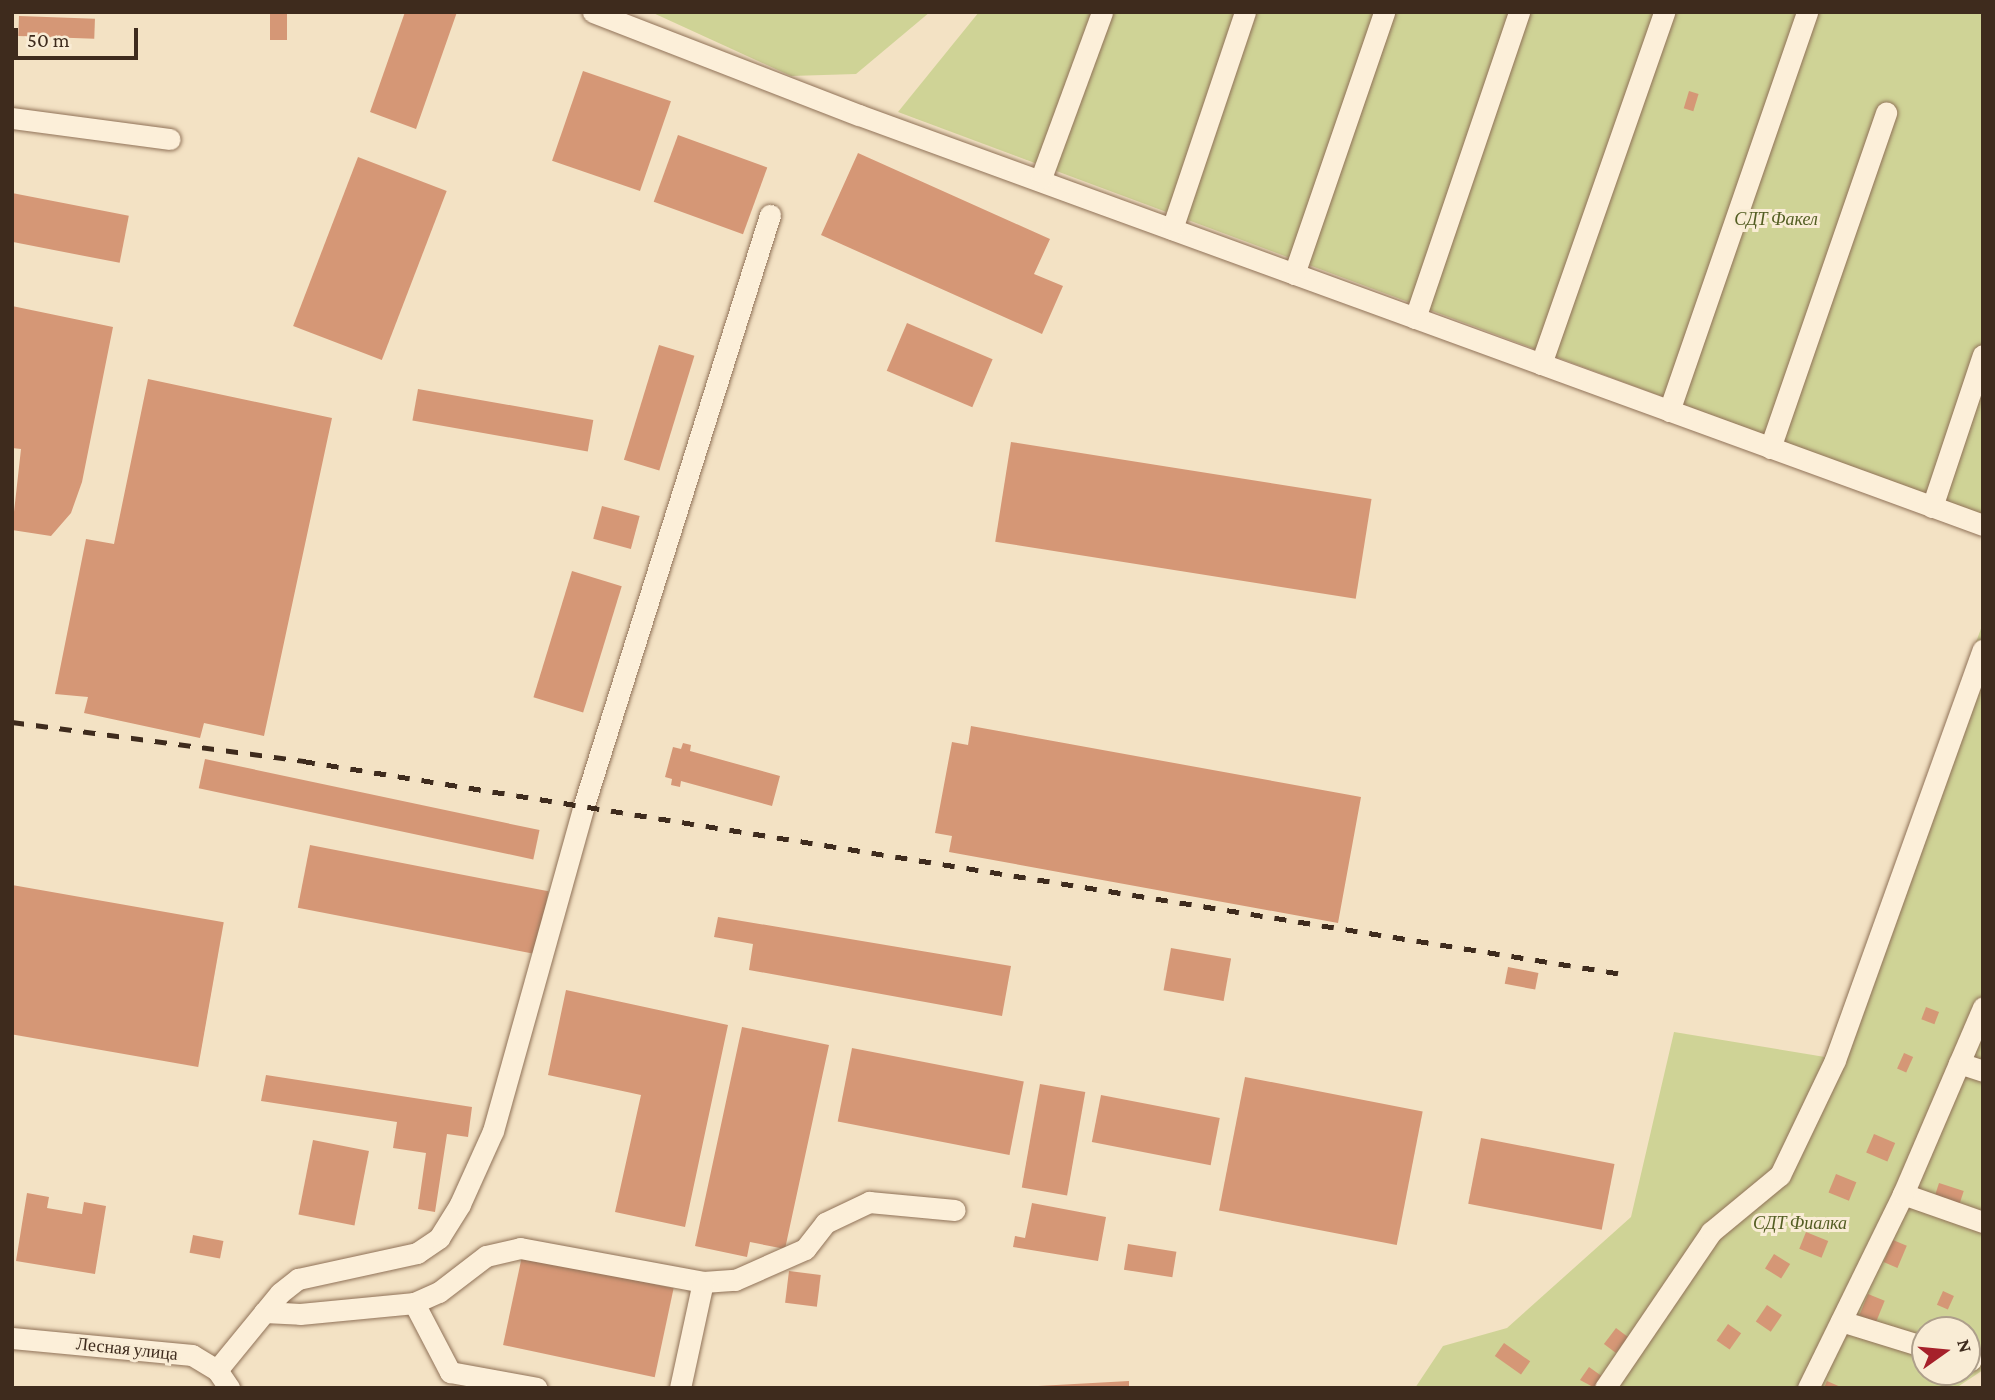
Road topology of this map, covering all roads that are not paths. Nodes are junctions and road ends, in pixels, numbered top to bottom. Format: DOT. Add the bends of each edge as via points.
graph roads {
  1 [pos="593,12"];
  2 [pos="1102,12"];
  3 [pos="1245,12"];
  4 [pos="1384,12"];
  5 [pos="1519,12"];
  6 [pos="1664,12"];
  7 [pos="1807,12"];
  8 [pos="1886,113"];
  9 [pos="12,118"];
  10 [pos="170,139"];
  11 [pos="1041,178"];
  12 [pos="770,215"];
  13 [pos="1172,229"];
  14 [pos="1294,274"];
  15 [pos="1415,318"];
  16 [pos="1983,355"];
  17 [pos="1541,364"];
  18 [pos="1669,411"];
  19 [pos="1770,448"];
  20 [pos="1931,507"];
  21 [pos="1983,525"];
  22 [pos="1983,650"];
  23 [pos="1983,1007"];
  24 [pos="1959,1063"];
  25 [pos="1983,1071"];
  26 [pos="1903,1194"];
  27 [pos="955,1210"];
  28 [pos="1983,1222"];
  29 [pos="703,1282"];
  30 [pos="414,1303"];
  31 [pos="264,1312"];
  32 [pos="1841,1321"];
  33 [pos="12,1338"];
  34 [pos="1911,1342"];
  35 [pos="223,1379"];
  36 [pos="537,1388"];
  37 [pos="680,1388"];
  38 [pos="1605,1388"];
  39 [pos="1808,1388"];
  1 -- 11 [label="street" via="859,115"];
  2 -- 11 [label="street"];
  3 -- 13 [label="street"];
  4 -- 14 [label="street"];
  5 -- 15 [label="street"];
  6 -- 17 [label="street"];
  7 -- 18 [label="street"];
  8 -- 19 [label="street"];
  9 -- 10 [label="street"];
  11 -- 13 [label="street"];
  12 -- 31 [label="street" via="583,808 493,1131 460,1205 439,1238 417,1253 298,1279"];
  13 -- 14 [label="street"];
  14 -- 15 [label="street"];
  15 -- 17 [label="street"];
  16 -- 20 [label="street"];
  17 -- 18 [label="street"];
  18 -- 19 [label="street"];
  19 -- 20 [label="street"];
  20 -- 21 [label="street"];
  22 -- 38 [label="street" via="1835,1060 1780,1175 1711,1232"];
  23 -- 24 [label="street"];
  24 -- 25 [label="street"];
  24 -- 26 [label="street"];
  26 -- 28 [label="street"];
  26 -- 32 [label="street"];
  27 -- 29 [label="street" via="869,1202 825,1223 805,1249 735,1280"];
  29 -- 30 [label="street" via="520,1248 486,1256 439,1293"];
  29 -- 37 [label="street"];
  30 -- 31 [label="street" via="300,1314"];
  30 -- 36 [label="street" via="450,1372"];
  31 -- 35 [label="street"];
  32 -- 34 [label="street"];
  32 -- 39 [label="street"];
  33 -- 35 [label="street, Лесная улица" via="192,1356"];
}
